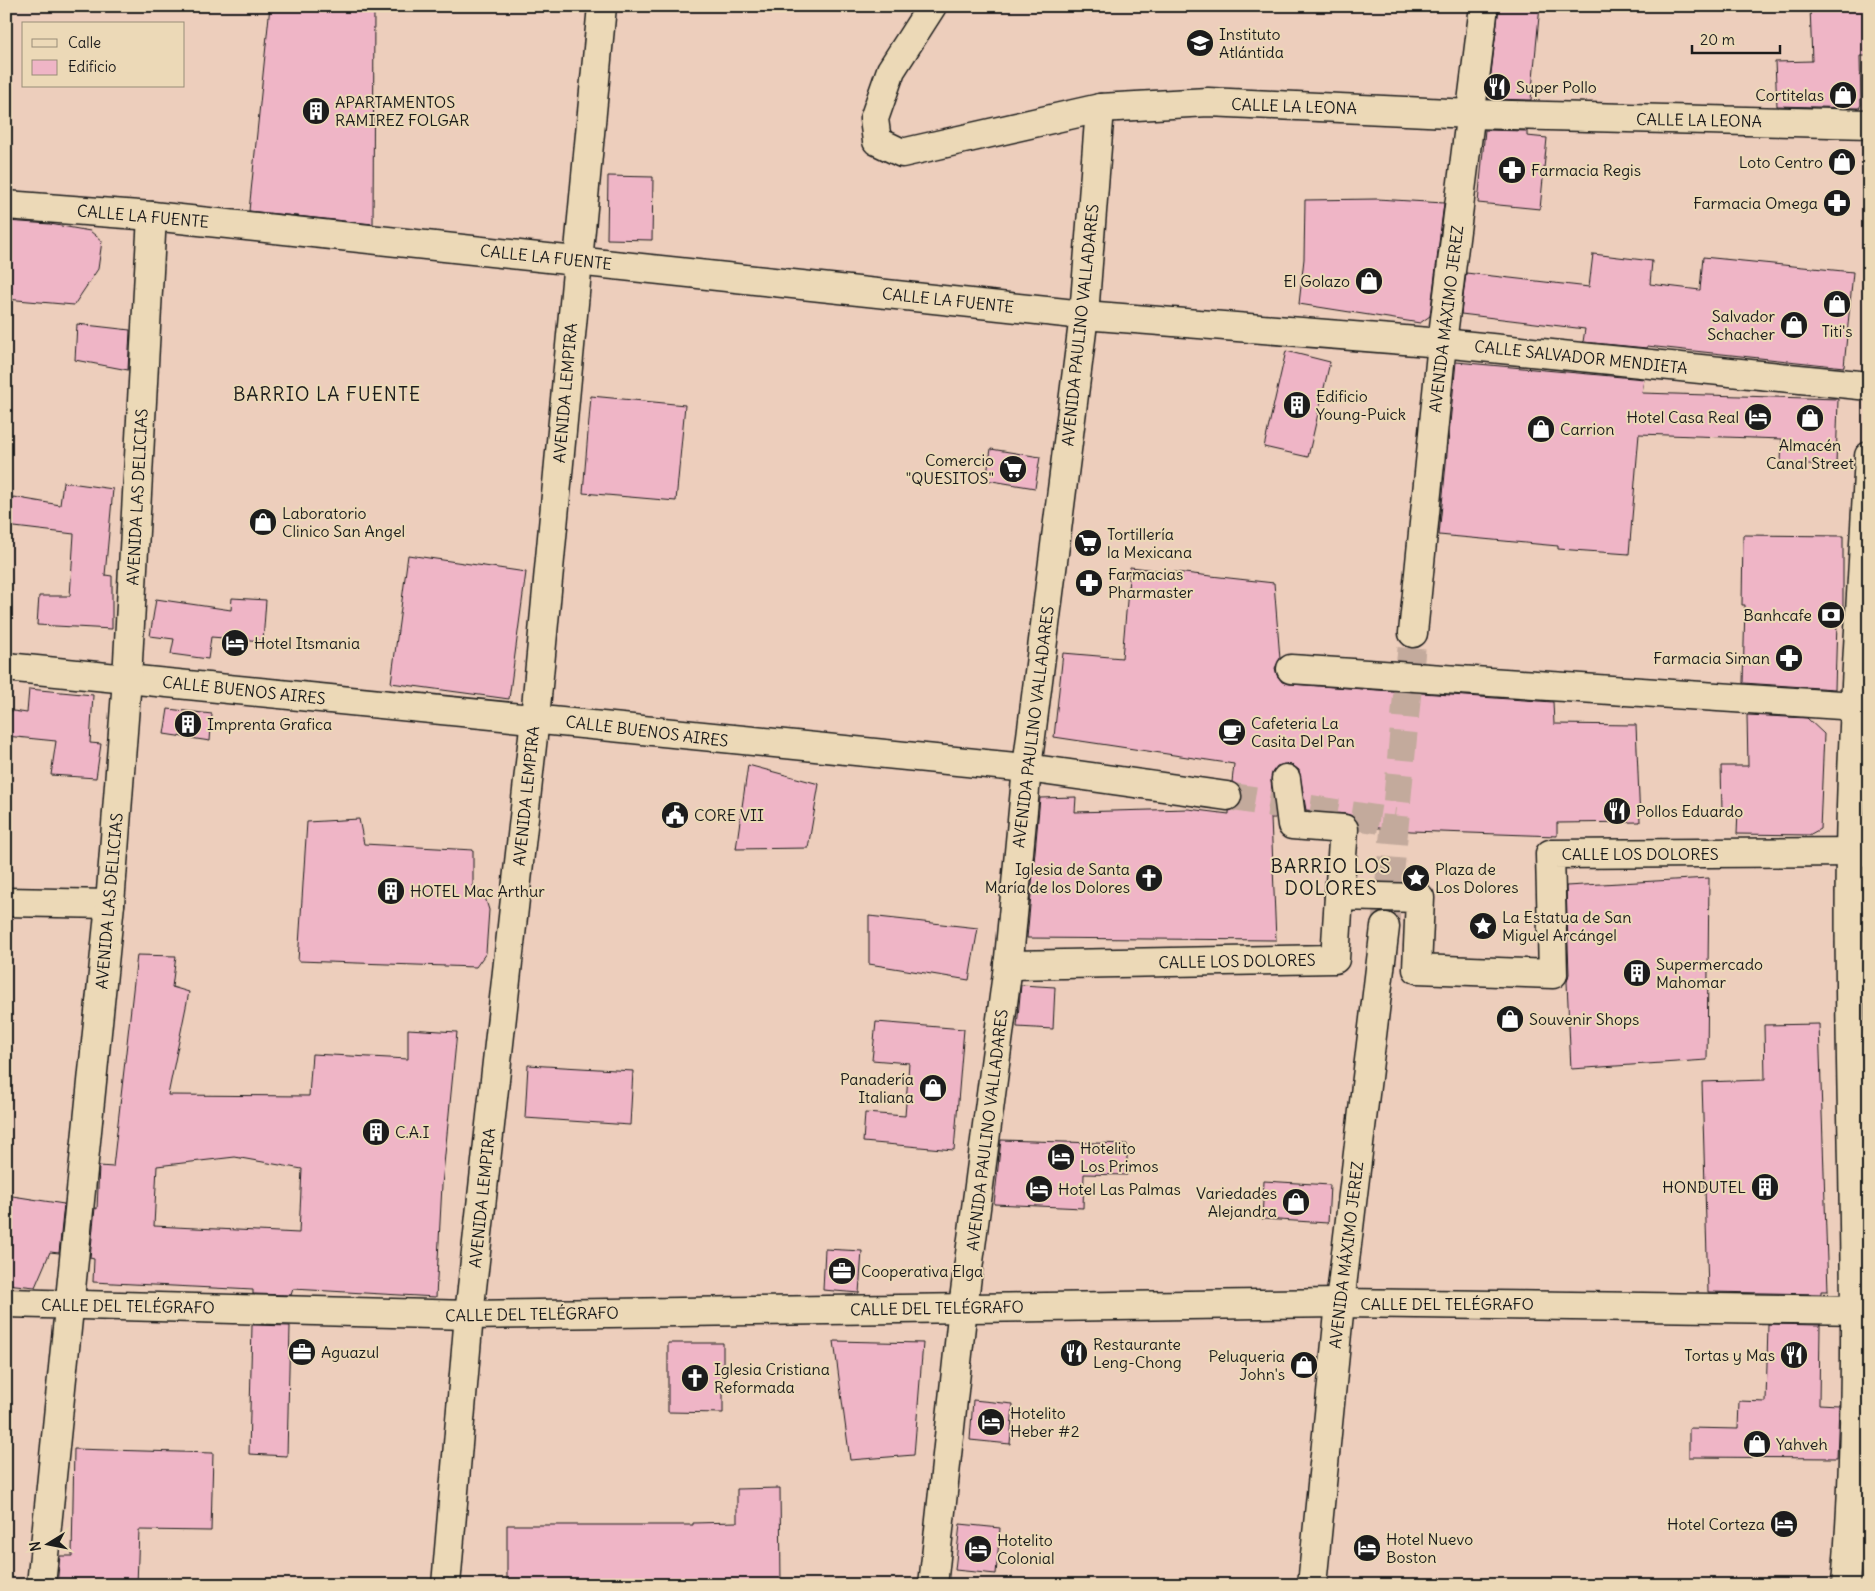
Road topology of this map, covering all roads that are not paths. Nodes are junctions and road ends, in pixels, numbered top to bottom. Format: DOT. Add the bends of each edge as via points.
graph roads {
  1 [pos="602,6"];
  2 [pos="932,6"];
  3 [pos="1484,6"];
  4 [pos="1100,108"];
  5 [pos="1471,114"];
  6 [pos="1869,124"];
  7 [pos="6,204"];
  8 [pos="152,216"];
  9 [pos="578,260"];
  10 [pos="1084,315"];
  11 [pos="1442,343"];
  12 [pos="1869,386"];
  13 [pos="1869,456"];
  14 [pos="1413,633"];
  15 [pos="6,667"];
  16 [pos="1291,669"];
  17 [pos="127,679"];
  18 [pos="1856,706"];
  19 [pos="535,718"];
  20 [pos="1026,768"];
  21 [pos="1286,779"];
  22 [pos="1227,796"];
  23 [pos="1859,852"];
  24 [pos="1339,896"];
  25 [pos="6,902"];
  26 [pos="110,904"];
  27 [pos="1385,927"];
  28 [pos="1008,965"];
  29 [pos="6,1303"];
  30 [pos="1340,1303"];
  31 [pos="69,1305"];
  32 [pos="963,1307"];
  33 [pos="1862,1310"];
  34 [pos="469,1315"];
  35 [pos="41,1585"];
  36 [pos="446,1585"];
  37 [pos="933,1585"];
  38 [pos="1312,1585"];
  39 [pos="1846,1585"];
  1 -- 9 [label="street, AVENIDA LEMPIRA"];
  2 -- 4 [label="street, CALLE LA LEONA" via="891,70 874,119 877,141 902,153"];
  3 -- 5 [label="street, AVENIDA MÁXIMO JEREZ"];
  4 -- 5 [label="street, CALLE LA LEONA" via="1208,102"];
  4 -- 10 [label="street, AVENIDA PAULINO VALLADARES"];
  5 -- 6 [label="street, CALLE LA LEONA"];
  5 -- 11 [label="street, AVENIDA MÁXIMO JEREZ"];
  7 -- 8 [label="street, CALLE LA FUENTE"];
  8 -- 9 [label="street, CALLE LA FUENTE"];
  8 -- 17 [label="street, AVENIDA LAS DELICIAS"];
  9 -- 10 [label="street, CALLE LA FUENTE"];
  9 -- 19 [label="street, AVENIDA LEMPIRA"];
  10 -- 11 [label="street, CALLE SALVADOR MENDIETA"];
  10 -- 20 [label="street, AVENIDA PAULINO VALLADARES"];
  11 -- 12 [label="street, CALLE SALVADOR MENDIETA"];
  11 -- 14 [label="street, AVENIDA MÁXIMO JEREZ"];
  13 -- 18 [label="street"];
  15 -- 17 [label="street, CALLE BUENOS AIRES"];
  16 -- 18 [label="street"];
  17 -- 19 [label="street, CALLE BUENOS AIRES"];
  17 -- 26 [label="street, AVENIDA LAS DELICIAS"];
  18 -- 23 [label="street"];
  19 -- 20 [label="street, CALLE BUENOS AIRES"];
  19 -- 34 [label="street, AVENIDA LEMPIRA"];
  20 -- 22 [label="street, CALLE BUENOS AIRES"];
  20 -- 28 [label="street, AVENIDA PAULINO VALLADARES"];
  21 -- 24 [label="street" via="1292,825 1344,829"];
  23 -- 24 [label="street, CALLE LOS DOLORES" via="1550,854 1553,974 1417,969 1420,898"];
  23 -- 33 [label="street"];
  24 -- 28 [label="street, CALLE LOS DOLORES" via="1335,959"];
  25 -- 26 [label="street"];
  26 -- 31 [label="street, AVENIDA LAS DELICIAS"];
  27 -- 30 [label="street, AVENIDA MÁXIMO JEREZ"];
  28 -- 32 [label="street, AVENIDA PAULINO VALLADARES"];
  29 -- 31 [label="street, CALLE DEL TELÉGRAFO"];
  30 -- 32 [label="street, CALLE DEL TELÉGRAFO"];
  30 -- 33 [label="street, CALLE DEL TELÉGRAFO"];
  30 -- 38 [label="street, AVENIDA MÁXIMO JEREZ"];
  31 -- 34 [label="street, CALLE DEL TELÉGRAFO"];
  31 -- 35 [label="street, AVENIDA LAS DELICIAS"];
  32 -- 34 [label="street, CALLE DEL TELÉGRAFO"];
  32 -- 37 [label="street, AVENIDA PAULINO VALLADARES"];
  33 -- 39 [label="street"];
  34 -- 36 [label="street, AVENIDA LEMPIRA"];
}
